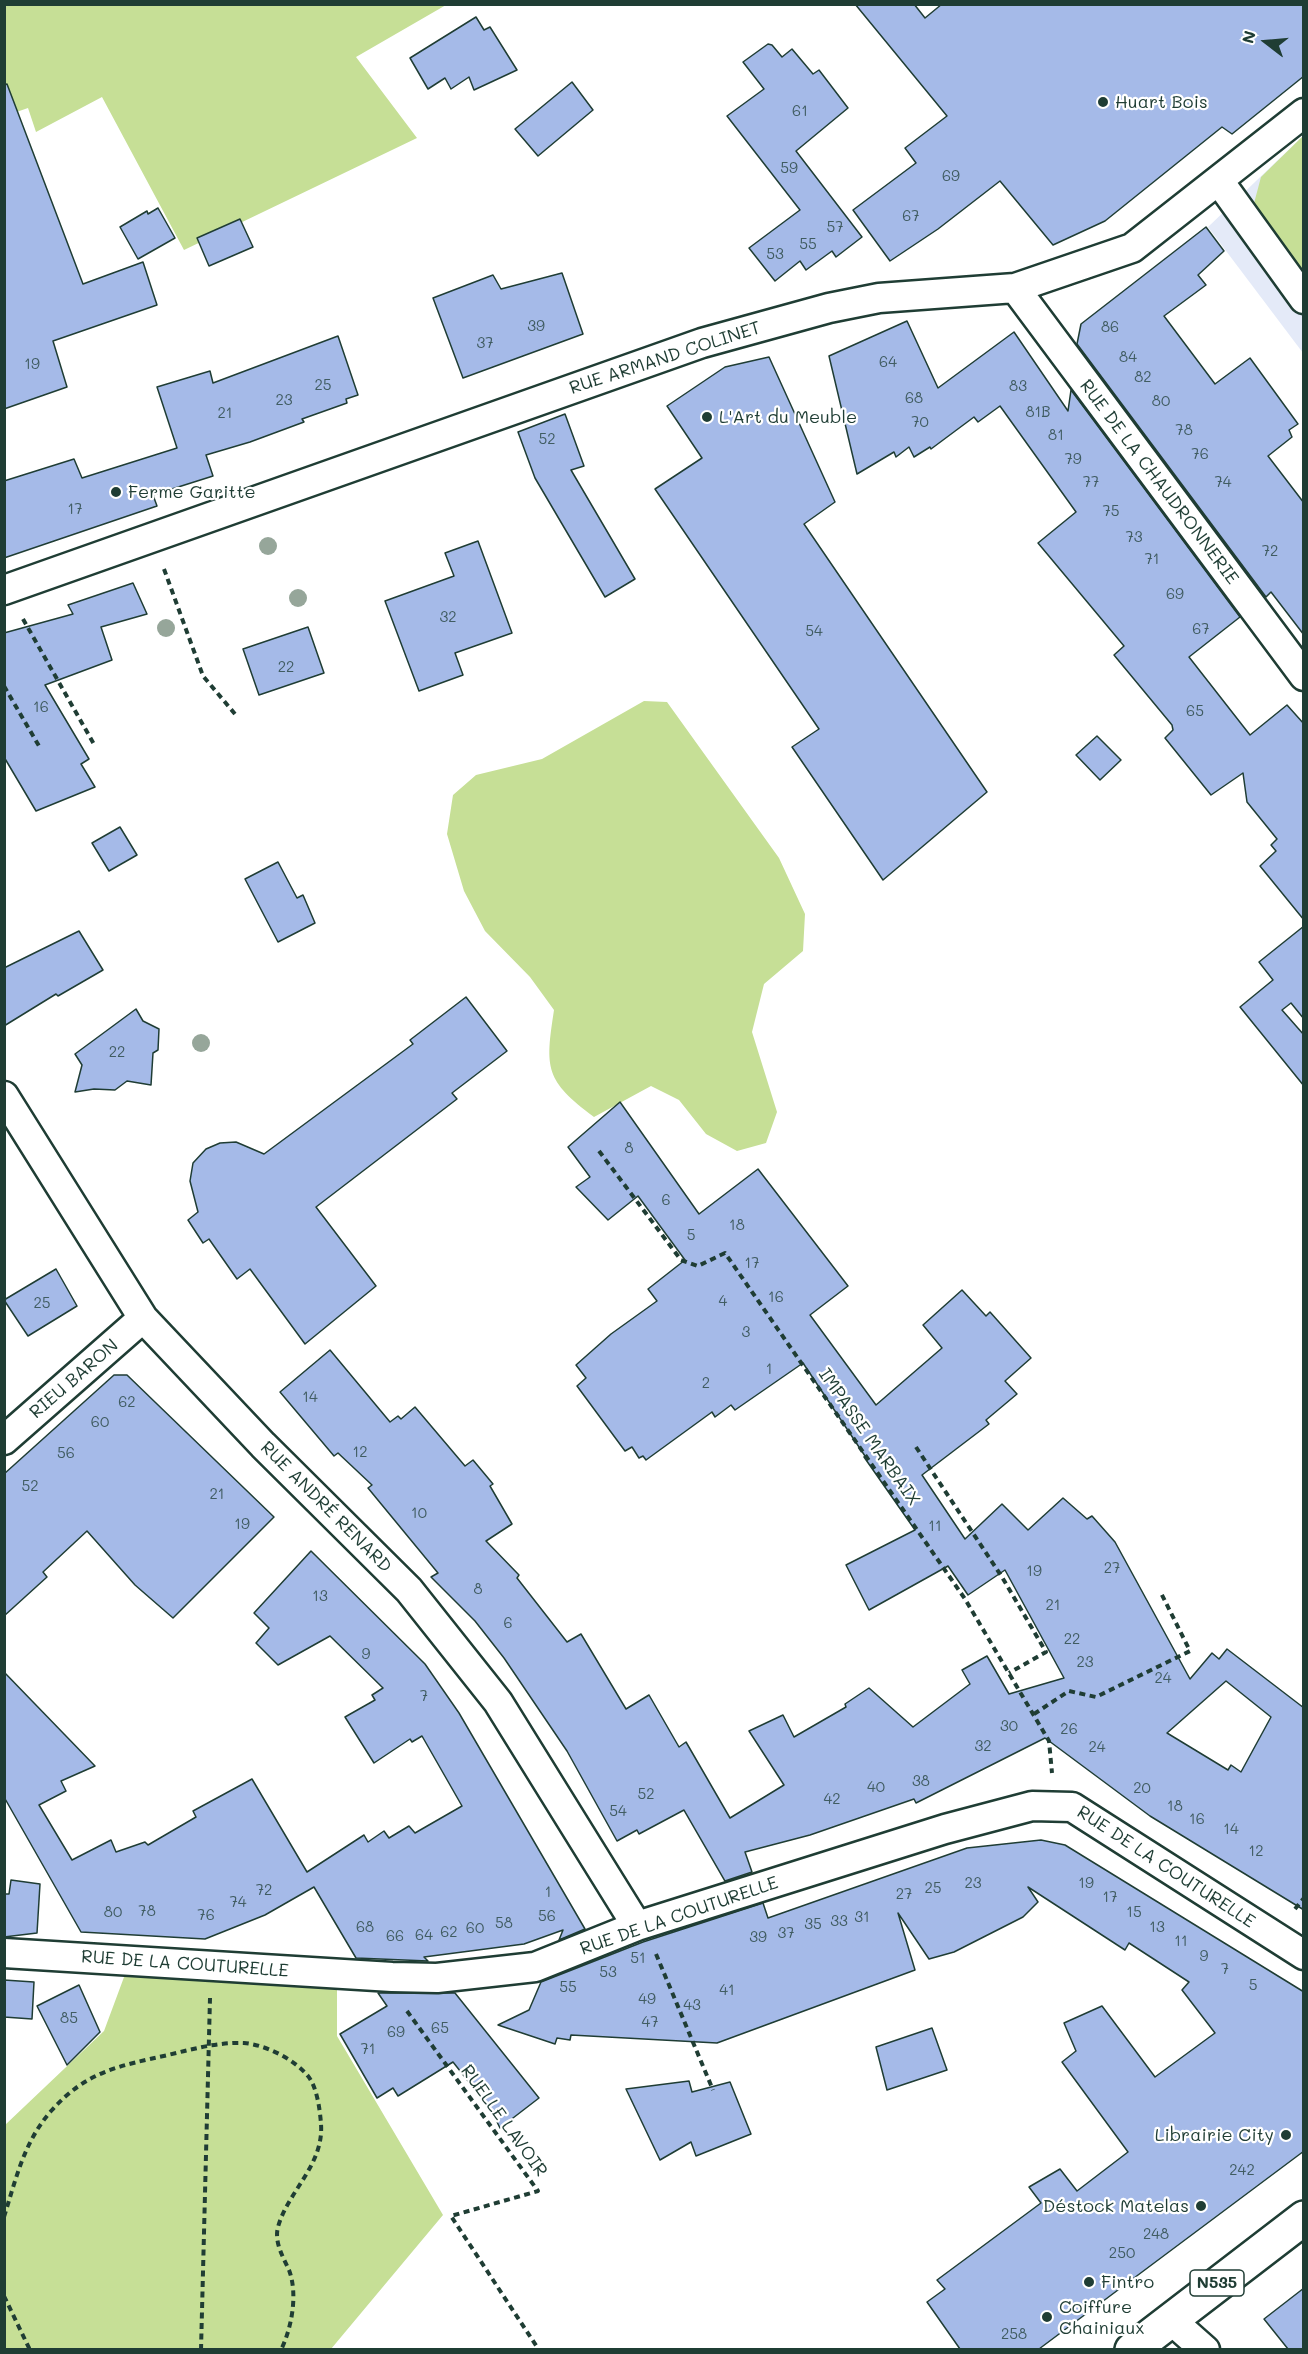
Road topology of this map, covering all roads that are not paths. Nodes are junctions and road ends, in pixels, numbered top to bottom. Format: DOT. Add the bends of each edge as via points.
graph roads {
  1 [pos="1304,113"];
  2 [pos="1219,181"];
  3 [pos="1015,288"];
  4 [pos="1304,299"];
  5 [pos="5,590"];
  6 [pos="1304,676"];
  7 [pos="4,1096"];
  8 [pos="143,1318"];
  9 [pos="4,1440"];
  10 [pos="638,1926"];
  11 [pos="4,1953"];
  12 [pos="1304,1955"];
  13 [pos="1304,2218"];
  14 [pos="1170,2319"];
  15 [pos="1132,2349"];
  16 [pos="1205,2349"];
  1 -- 2 [label="street, RUE ARMAND COLINET"];
  2 -- 3 [label="street, RUE ARMAND COLINET" via="1132,248"];
  2 -- 4 [label="street"];
  3 -- 5 [label="street, RUE ARMAND COLINET" via="879,298 702,343"];
  3 -- 6 [label="street, RUE DE LA CHAUDRONNERIE"];
  7 -- 8 [label="street, RUE ANDRÉ RENARD"];
  8 -- 9 [label="street, RIEU BARON"];
  8 -- 10 [label="street, RUE ANDRÉ RENARD" via="263,1445 409,1590 498,1702"];
  10 -- 11 [label="street, RUE DE LA COUTURELLE" via="536,1967 437,1978"];
  10 -- 12 [label="street, RUE DE LA COUTURELLE" via="945,1829 1032,1806 1072,1806"];
  13 -- 14 [label="main road, N535"];
  14 -- 15 [label="main road, N535"];
  14 -- 16 [label="street"];
}
